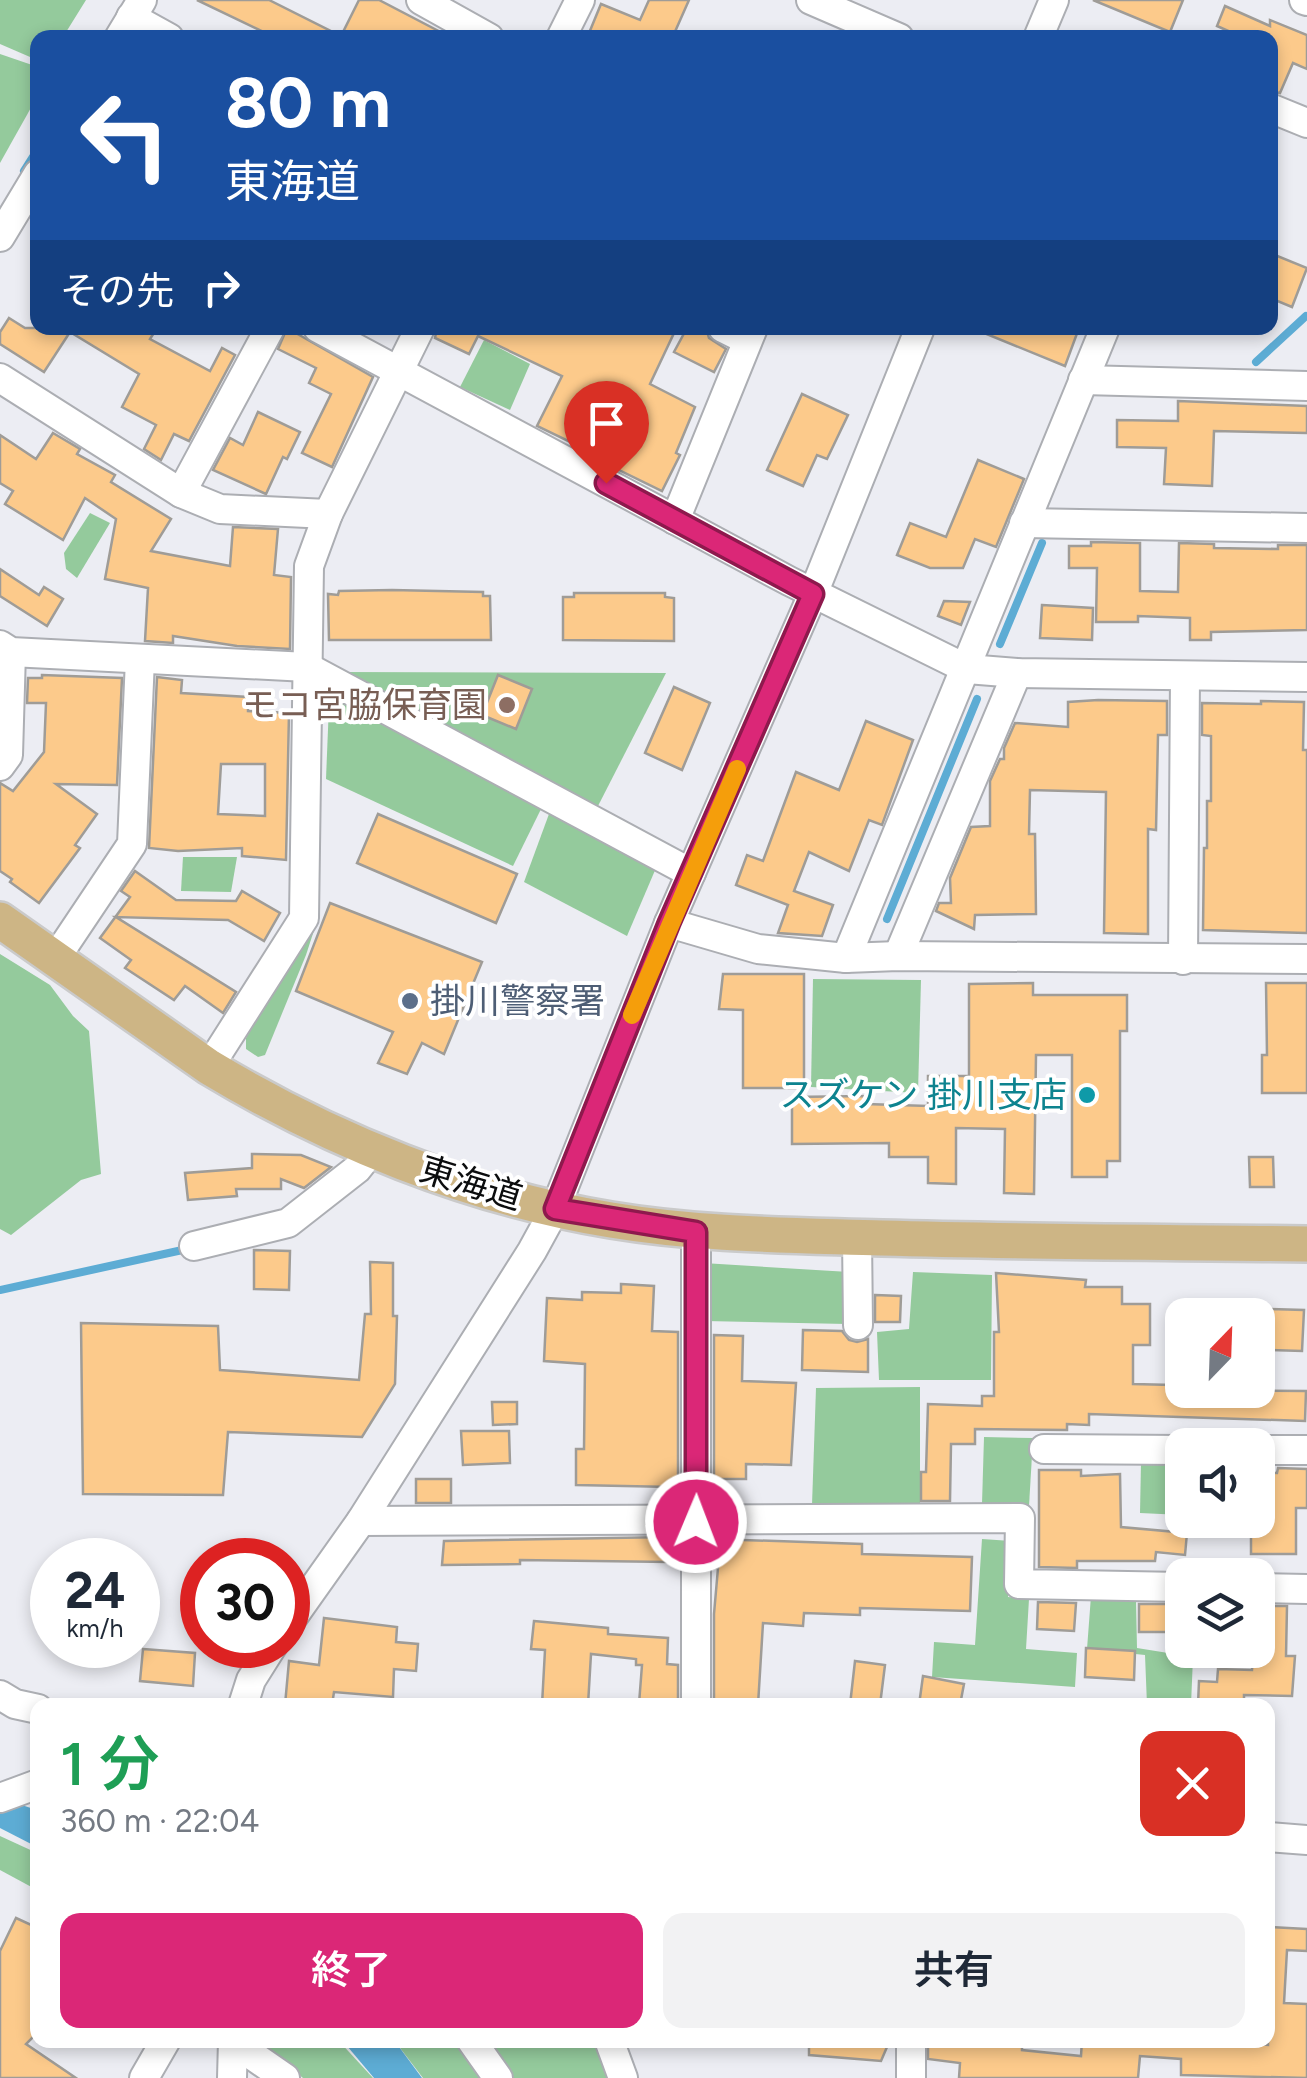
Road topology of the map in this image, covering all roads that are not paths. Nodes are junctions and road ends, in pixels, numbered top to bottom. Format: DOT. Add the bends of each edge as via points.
graph roads {
  1 [pos="420,0"];
  2 [pos="580,0"];
  3 [pos="810,0"];
  4 [pos="1054,0"];
  5 [pos="131,18"];
  6 [pos="154,30"];
  7 [pos="474,30"];
  8 [pos="565,30"];
  9 [pos="875,30"];
  10 [pos="1041,30"];
  11 [pos="1278,111"];
  12 [pos="1307,123"];
  13 [pos="30,187"];
  14 [pos="0,237"];
  15 [pos="266,335"];
  16 [pos="331,335"];
  17 [pos="416,335"];
  18 [pos="740,335"];
  19 [pos="917,335"];
  20 [pos="1102,335"];
  21 [pos="398,372"];
  22 [pos="0,378"];
  23 [pos="1083,380"];
  24 [pos="1307,386"];
  25 [pos="180,493"];
  26 [pos="328,514"];
  27 [pos="675,520"];
  28 [pos="1024,522"];
  29 [pos="1307,528"];
  30 [pos="813,594"];
  31 [pos="5,648"];
  32 [pos="140,659"];
  33 [pos="307,667"];
  34 [pos="967,669"];
  35 [pos="1016,673"];
  36 [pos="1185,676"];
  37 [pos="1307,677"];
  38 [pos="0,766"];
  39 [pos="692,873"];
  40 [pos="0,920"];
  41 [pos="669,923"];
  42 [pos="898,956"];
  43 [pos="846,958"];
  44 [pos="55,959"];
  45 [pos="1307,959"];
  46 [pos="1183,960"];
  47 [pos="209,1067"];
  48 [pos="373,1149"];
  49 [pos="555,1209"];
  50 [pos="696,1232"];
  51 [pos="858,1237"];
  52 [pos="1307,1244"];
  53 [pos="194,1246"];
  54 [pos="858,1325"];
  55 [pos="1044,1449"];
  56 [pos="1165,1450"];
  57 [pos="1275,1450"];
  58 [pos="1307,1450"];
  59 [pos="361,1521"];
  60 [pos="696,1522"];
  61 [pos="1165,1587"];
  62 [pos="1275,1588"];
  63 [pos="1307,1589"];
  64 [pos="310,1593"];
  65 [pos="259,1668"];
  66 [pos="0,1694"];
  67 [pos="246,1698"];
  68 [pos="696,1698"];
  69 [pos="30,1707"];
  70 [pos="30,1787"];
  71 [pos="0,1798"];
  72 [pos="1275,1838"];
  73 [pos="1307,1840"];
  74 [pos="161,2048"];
  75 [pos="233,2048"];
  76 [pos="243,2048"];
  77 [pos="477,2048"];
  78 [pos="612,2048"];
  79 [pos="910,2048"];
  80 [pos="144,2078"];
  81 [pos="232,2078"];
  82 [pos="286,2078"];
  83 [pos="498,2078"];
  84 [pos="622,2078"];
  85 [pos="911,2078"];
  1 -- 7 [label="street"];
  2 -- 8 [label="street"];
  3 -- 9 [label="street"];
  4 -- 10 [label="street"];
  5 -- 6 [label="street"];
  11 -- 12 [label="street"];
  13 -- 14 [label="street"];
  15 -- 25 [label="street"];
  16 -- 21 [label="street"];
  17 -- 21 [label="street"];
  18 -- 27 [label="street"];
  19 -- 30 [label="street"];
  20 -- 23 [label="street"];
  21 -- 26 [label="street"];
  21 -- 27 [label="street"];
  22 -- 25 [label="street"];
  23 -- 24 [label="street"];
  23 -- 28 [label="street"];
  25 -- 26 [label="street" via="220,509"];
  26 -- 33 [label="street" via="309,566"];
  27 -- 30 [label="street"];
  28 -- 29 [label="street"];
  28 -- 34 [label="street"];
  30 -- 34 [label="street"];
  30 -- 39 [label="street"];
  31 -- 32 [label="street"];
  31 -- 38 [label="street" via="8,755"];
  32 -- 33 [label="street"];
  32 -- 44 [label="street" via="132,844"];
  33 -- 39 [label="street"];
  33 -- 47 [label="street" via="304,918"];
  34 -- 35 [label="street"];
  34 -- 43 [label="street"];
  35 -- 36 [label="street"];
  35 -- 42 [label="street"];
  36 -- 37 [label="street"];
  36 -- 46 [label="street"];
  39 -- 41 [label="street"];
  40 -- 44 [label="main road, 東海道"];
  41 -- 43 [label="street" via="758,948"];
  41 -- 49 [label="street"];
  42 -- 43 [label="street"];
  42 -- 46 [label="street"];
  44 -- 47 [label="main road, 東海道"];
  45 -- 46 [label="street"];
  47 -- 48 [label="main road, 東海道"];
  48 -- 49 [label="main road, 東海道"];
  48 -- 53 [label="street" via="288,1223"];
  49 -- 50 [label="main road, 東海道"];
  49 -- 59 [label="street"];
  50 -- 51 [label="main road, 東海道"];
  50 -- 60 [label="street"];
  51 -- 52 [label="main road, 東海道"];
  51 -- 54 [label="street"];
  55 -- 56 [label="street"];
  57 -- 58 [label="street"];
  59 -- 60 [label="street"];
  59 -- 64 [label="street"];
  60 -- 61 [label="street" via="1020,1518 1019,1584"];
  60 -- 68 [label="street"];
  62 -- 63 [label="street"];
  65 -- 67 [label="street"];
  66 -- 69 [label="street"];
  70 -- 71 [label="street"];
  72 -- 73 [label="street"];
  74 -- 80 [label="street"];
  75 -- 81 [label="street"];
  76 -- 82 [label="street"];
  77 -- 83 [label="street"];
  78 -- 84 [label="street"];
  79 -- 85 [label="street"];
}
